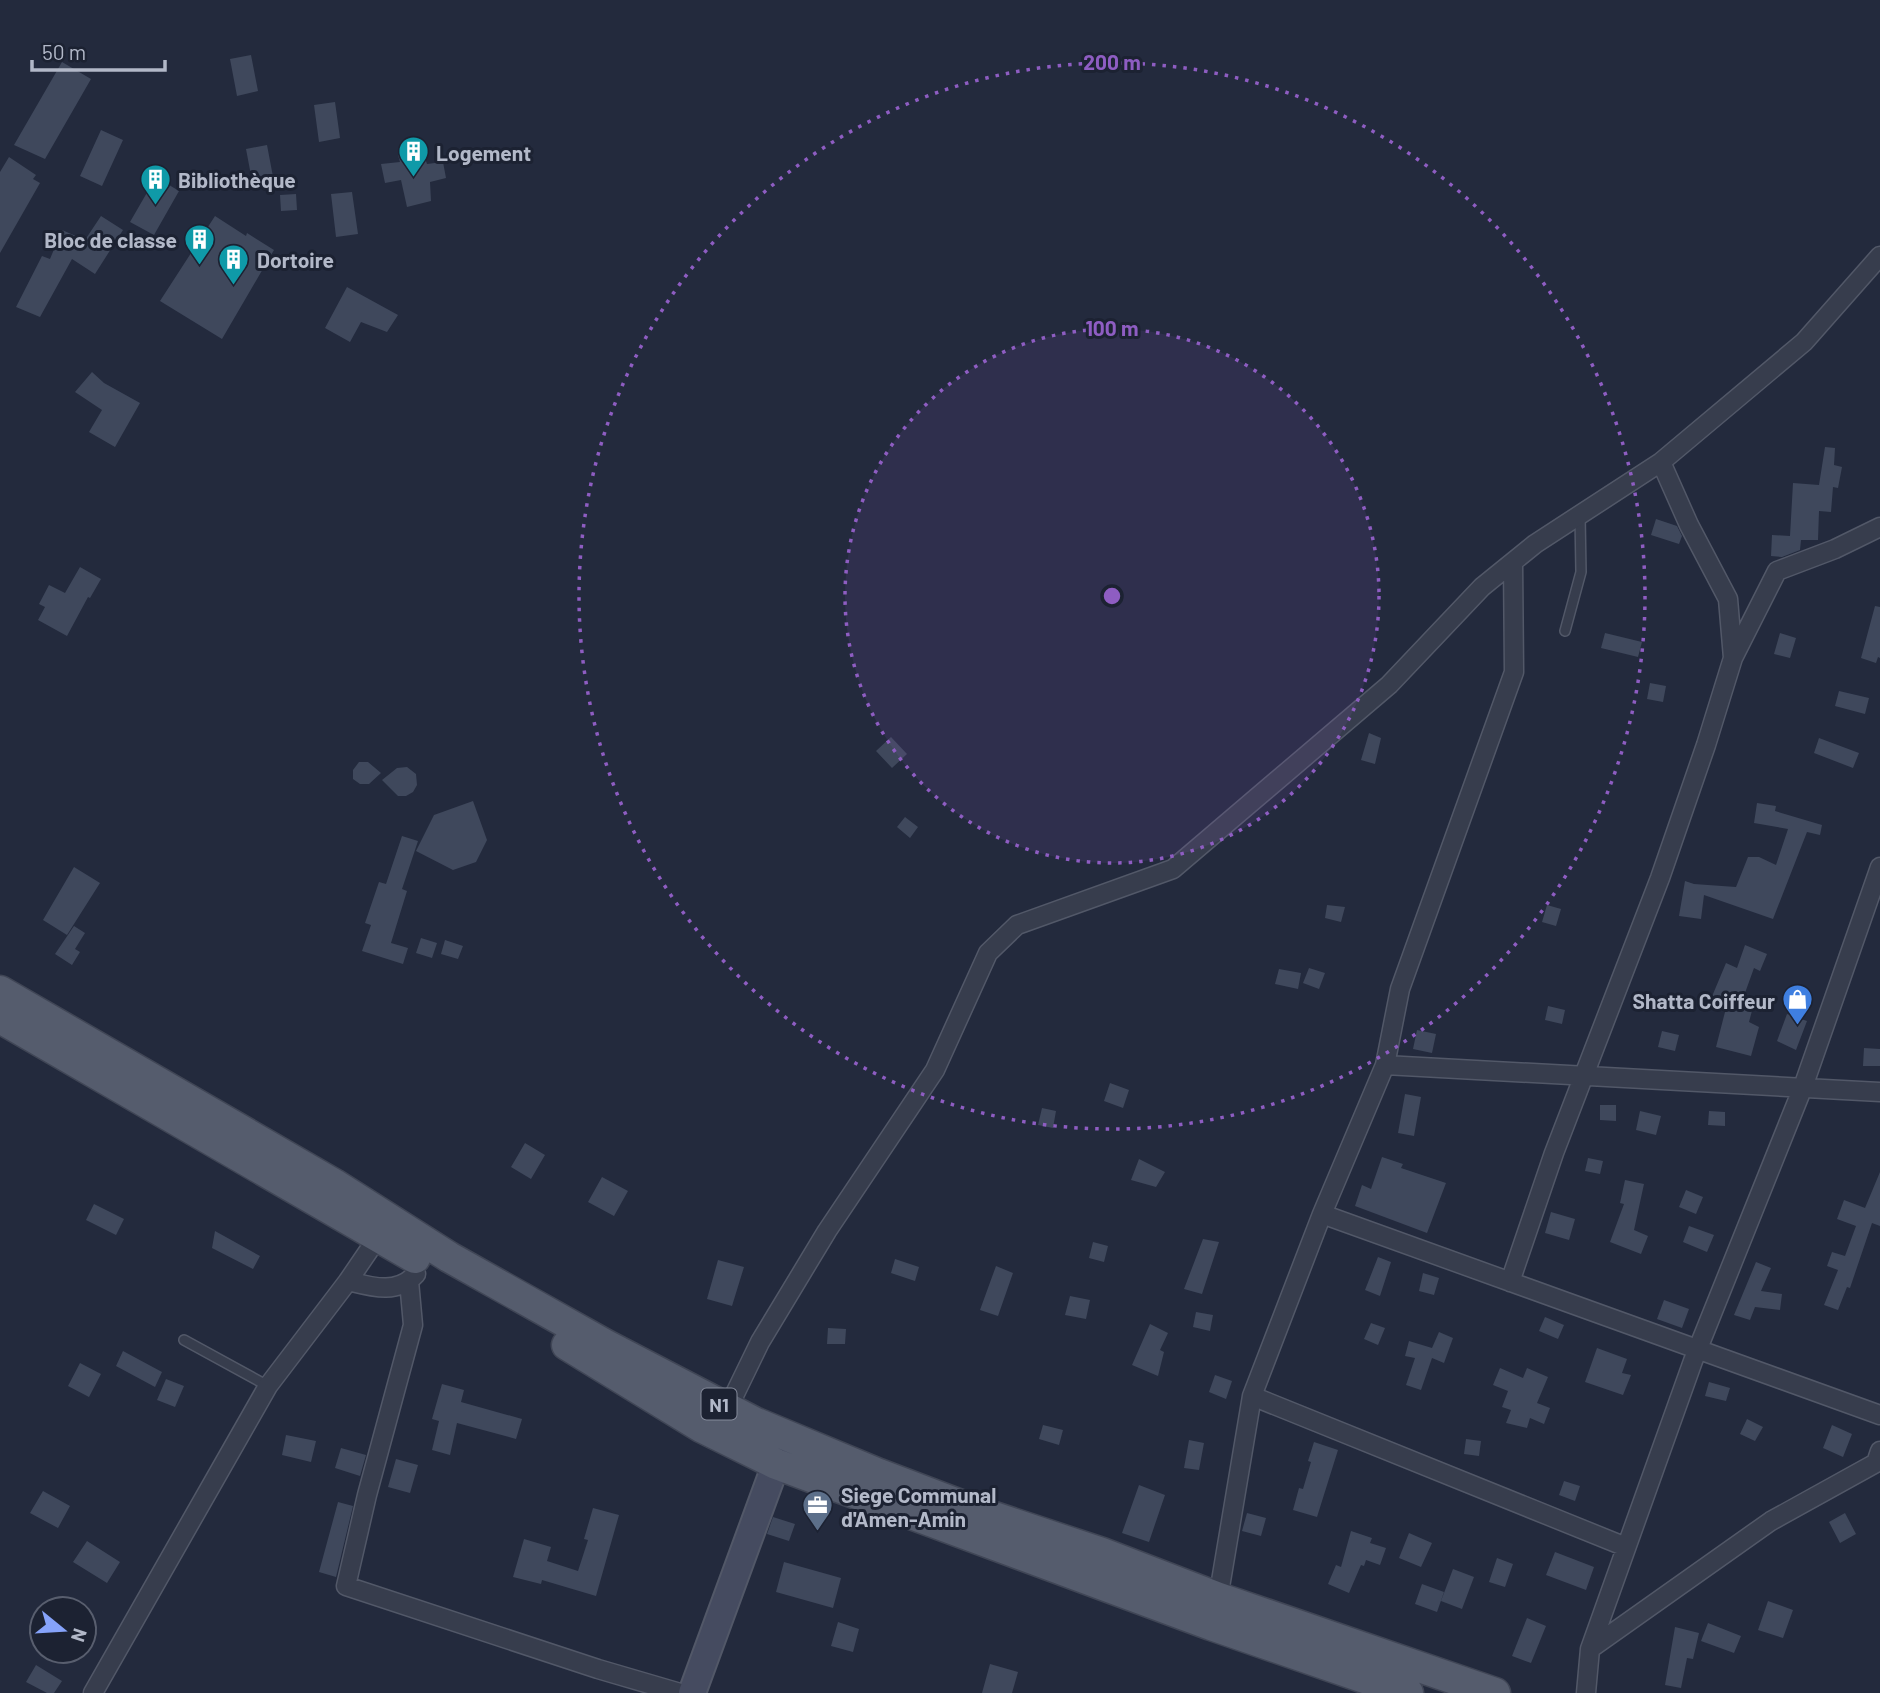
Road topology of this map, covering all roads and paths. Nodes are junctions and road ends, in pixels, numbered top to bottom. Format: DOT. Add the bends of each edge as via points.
graph roads {
  1 [pos="1880,256"];
  2 [pos="1661,462"];
  3 [pos="1580,515"];
  4 [pos="1880,527"];
  5 [pos="1513,562"];
  6 [pos="1565,631"];
  7 [pos="1733,658"];
  8 [pos="1880,867"];
  9 [pos="0,991"];
  10 [pos="0,1018"];
  11 [pos="1385,1065"];
  12 [pos="1584,1077"];
  13 [pos="1803,1087"];
  14 [pos="1880,1093"];
  15 [pos="1322,1214"];
  16 [pos="378,1237"];
  17 [pos="418,1272"];
  18 [pos="348,1281"];
  19 [pos="1510,1282"];
  20 [pos="184,1340"];
  21 [pos="1698,1349"];
  22 [pos="268,1386"];
  23 [pos="1252,1396"];
  24 [pos="728,1408"];
  25 [pos="1880,1415"];
  26 [pos="783,1434"];
  27 [pos="1880,1451"];
  28 [pos="776,1464"];
  29 [pos="1626,1547"];
  30 [pos="1215,1611"];
  31 [pos="1590,1648"];
  32 [pos="93,1693"];
  33 [pos="680,1693"];
  34 [pos="692,1693"];
  35 [pos="1408,1693"];
  36 [pos="1495,1693"];
  37 [pos="1586,1693"];
  1 -- 2 [label="street" via="1804,342"];
  2 -- 3 [label="street"];
  2 -- 7 [label="street" via="1728,599"];
  3 -- 5 [label="street"];
  3 -- 6 [label="lane" via="1581,572"];
  4 -- 7 [label="street" via="1777,571"];
  5 -- 11 [label="street" via="1514,672 1400,989"];
  5 -- 24 [label="street" via="1482,587 1389,685 1173,869 1017,925 988,953 934,1070 827,1231"];
  7 -- 12 [label="street" via="1660,878"];
  8 -- 13 [label="street"];
  9 -- 24 [label="main road, N1" via="334,1184 449,1257"];
  10 -- 16 [label="main road, N1"];
  11 -- 12 [label="street"];
  11 -- 15 [label="street"];
  12 -- 13 [label="street"];
  12 -- 19 [label="street"];
  13 -- 14 [label="street"];
  13 -- 21 [label="street"];
  15 -- 19 [label="street"];
  15 -- 23 [label="street"];
  16 -- 17 [label="main road, N1"];
  16 -- 18 [label="street"];
  17 -- 18 [label="street" via="383,1290"];
  17 -- 28 [label="main road, N1" via="579,1352 701,1427"];
  17 -- 33 [label="street" via="413,1325 346,1586"];
  18 -- 22 [label="street"];
  19 -- 21 [label="street"];
  20 -- 22 [label="lane"];
  21 -- 25 [label="street"];
  21 -- 29 [label="street"];
  22 -- 32 [label="street"];
  23 -- 29 [label="street"];
  23 -- 30 [label="street"];
  24 -- 26 [label="main road, N1"];
  26 -- 28 [label="street"];
  26 -- 30 [label="main road, N1" via="879,1474 1102,1553"];
  27 -- 31 [label="street" via="1876,1463 1771,1521"];
  28 -- 30 [label="main road, N1"];
  28 -- 34 [label="street"];
  29 -- 31 [label="street"];
  30 -- 35 [label="main road, N1"];
  30 -- 36 [label="main road, N1"];
  31 -- 37 [label="street"];
}
